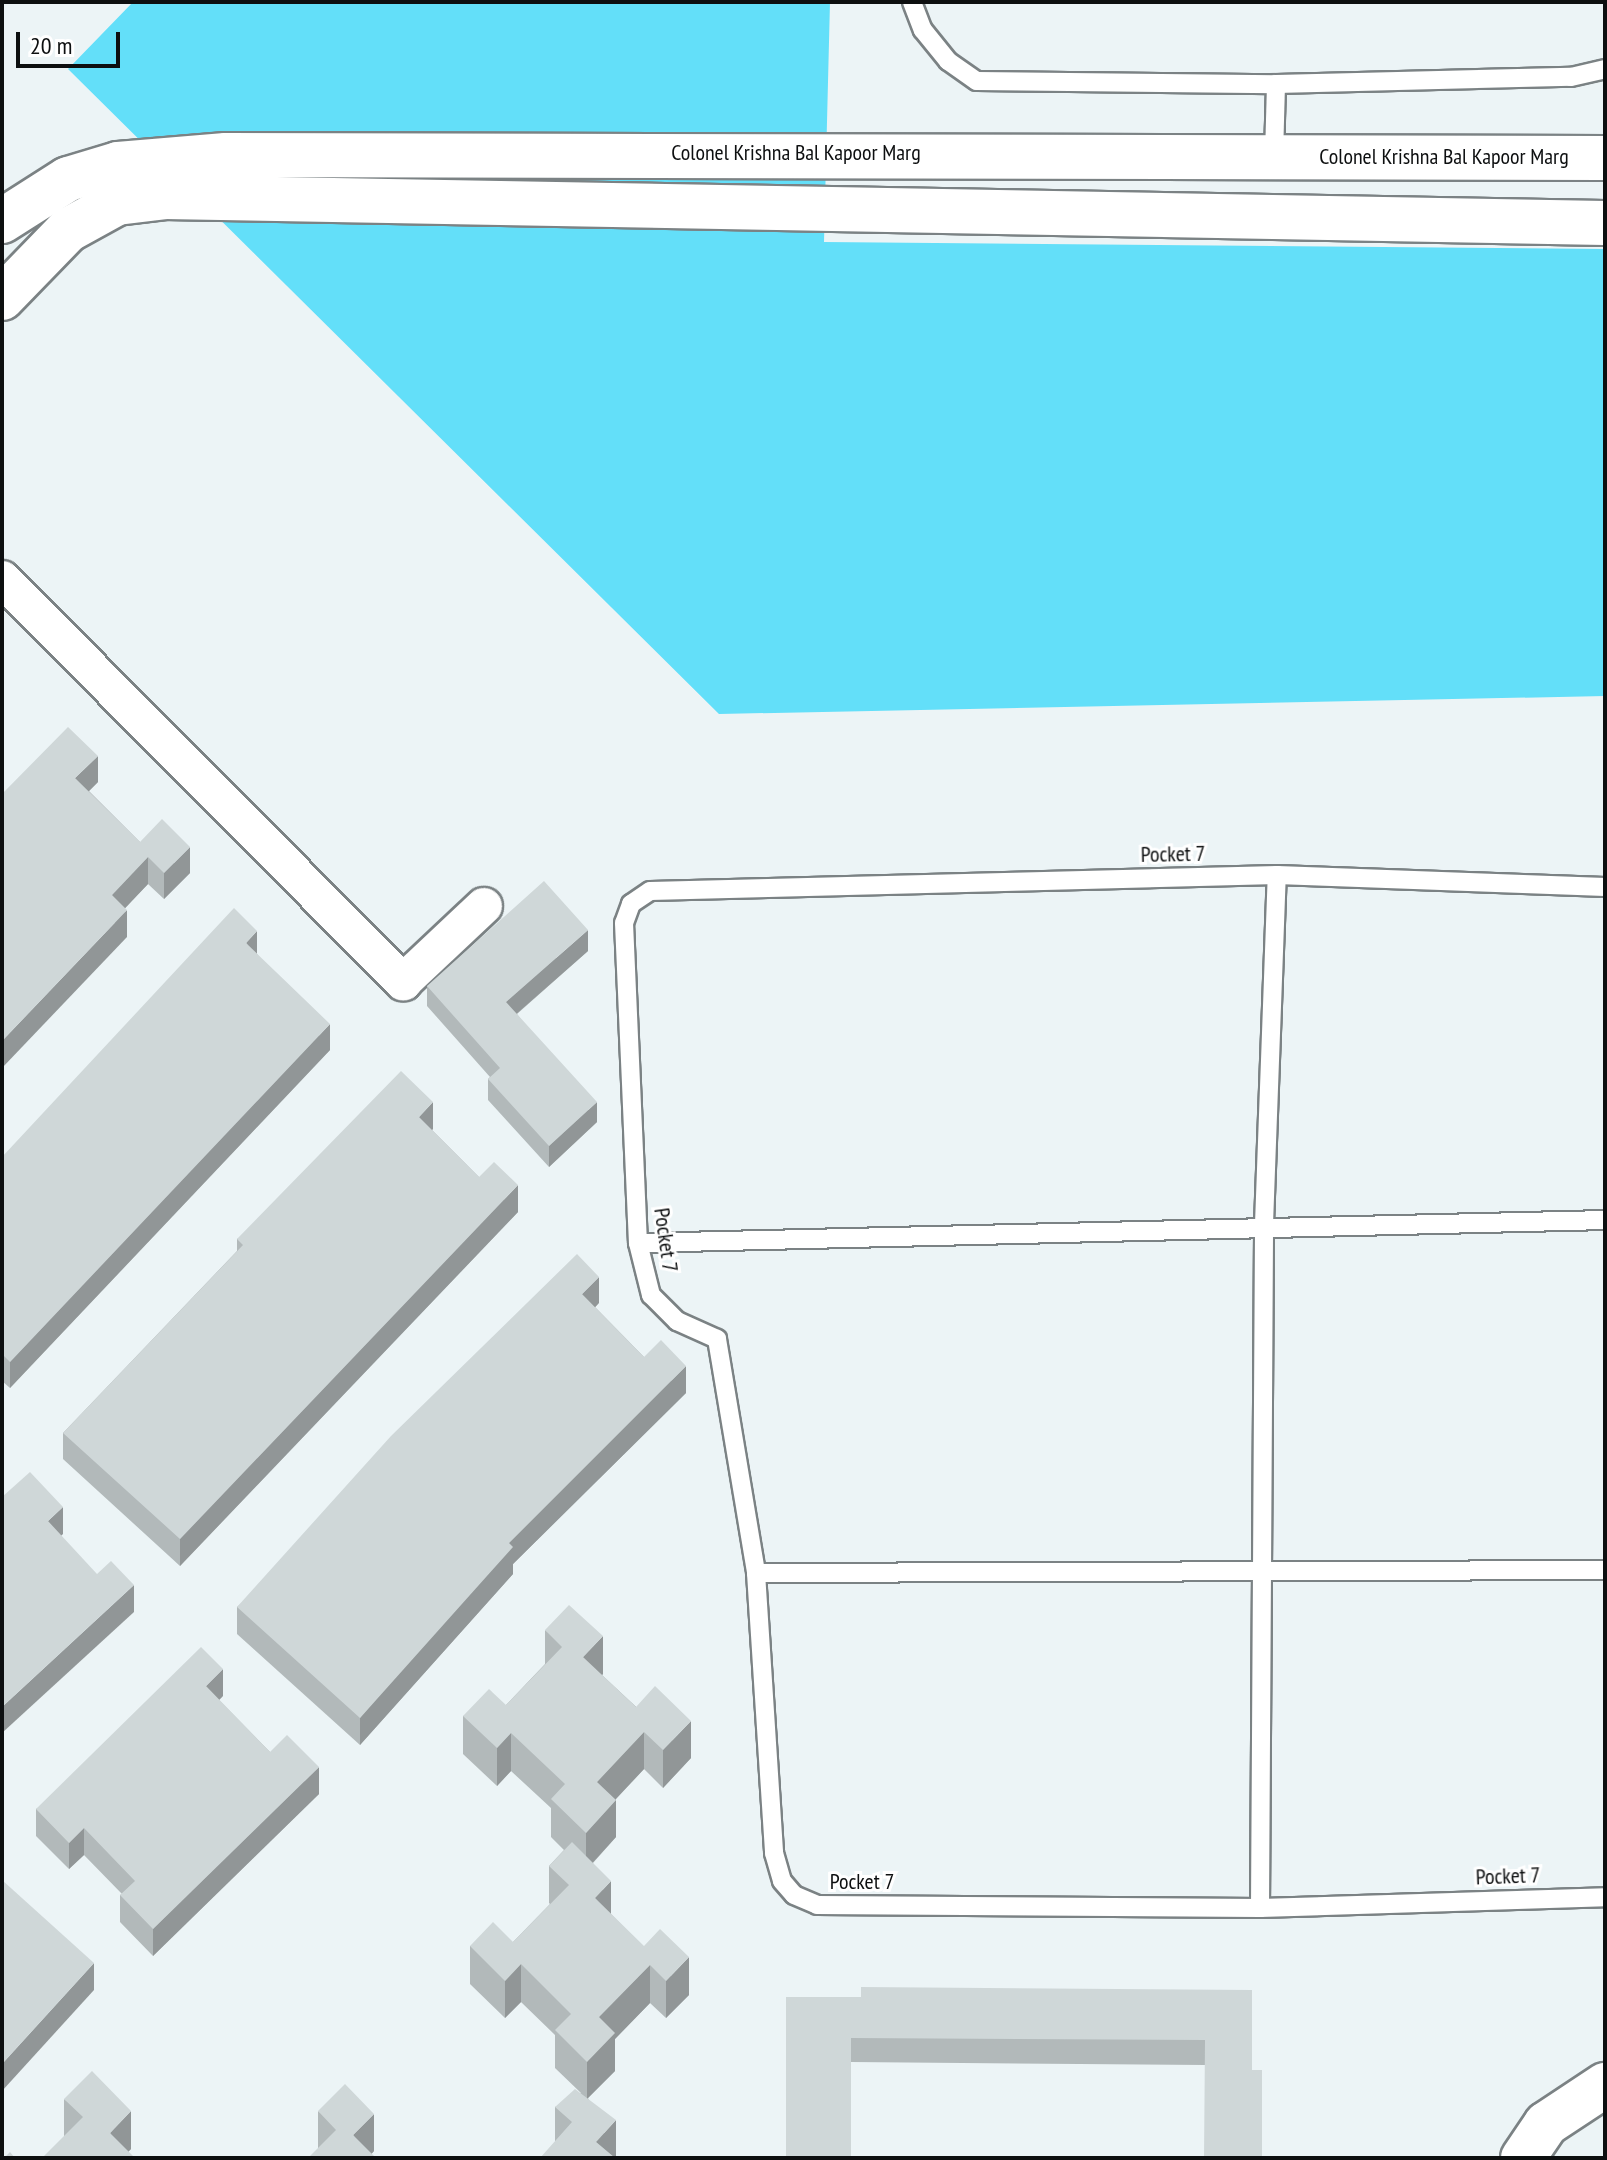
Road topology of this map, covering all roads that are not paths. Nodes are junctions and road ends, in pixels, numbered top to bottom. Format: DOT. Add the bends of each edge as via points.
graph roads {
  1 [pos="912,2"];
  2 [pos="1605,69"];
  3 [pos="1276,84"];
  4 [pos="1274,156"];
  5 [pos="1605,158"];
  6 [pos="2,221"];
  7 [pos="1605,223"];
  8 [pos="2,298"];
  9 [pos="2,579"];
  10 [pos="1277,875"];
  11 [pos="1605,887"];
  12 [pos="484,906"];
  13 [pos="1605,1220"];
  14 [pos="1264,1224"];
  15 [pos="638,1243"];
  16 [pos="1262,1568"];
  17 [pos="1605,1570"];
  18 [pos="756,1573"];
  19 [pos="1605,1897"];
  20 [pos="1260,1908"];
  21 [pos="1605,2085"];
  22 [pos="1523,2158"];
  1 -- 3 [label="lane" via="923,30 948,61 977,81"];
  2 -- 3 [label="lane" via="1571,77"];
  3 -- 4 [label="lane"];
  4 -- 5 [label="street, Colonel Krishna Bal Kapoor Marg"];
  4 -- 6 [label="street, Colonel Krishna Bal Kapoor Marg" via="226,155 105,167 68,179"];
  7 -- 8 [label="street" via="165,197 117,203 68,230"];
  9 -- 12 [label="street" via="403,982"];
  10 -- 11 [label="lane, Pocket 7"];
  10 -- 14 [label="lane"];
  10 -- 15 [label="lane, Pocket 7" via="650,891 631,904 624,923"];
  13 -- 14 [label="lane"];
  14 -- 15 [label="lane"];
  14 -- 16 [label="lane"];
  15 -- 18 [label="lane, Pocket 7" via="651,1295 677,1321 717,1339"];
  16 -- 17 [label="lane"];
  16 -- 18 [label="lane"];
  16 -- 20 [label="lane"];
  18 -- 20 [label="lane, Pocket 7" via="774,1853 782,1881 794,1895 817,1905"];
  19 -- 20 [label="lane, Pocket 7"];
  21 -- 22 [label="street" via="1546,2124"];
}
